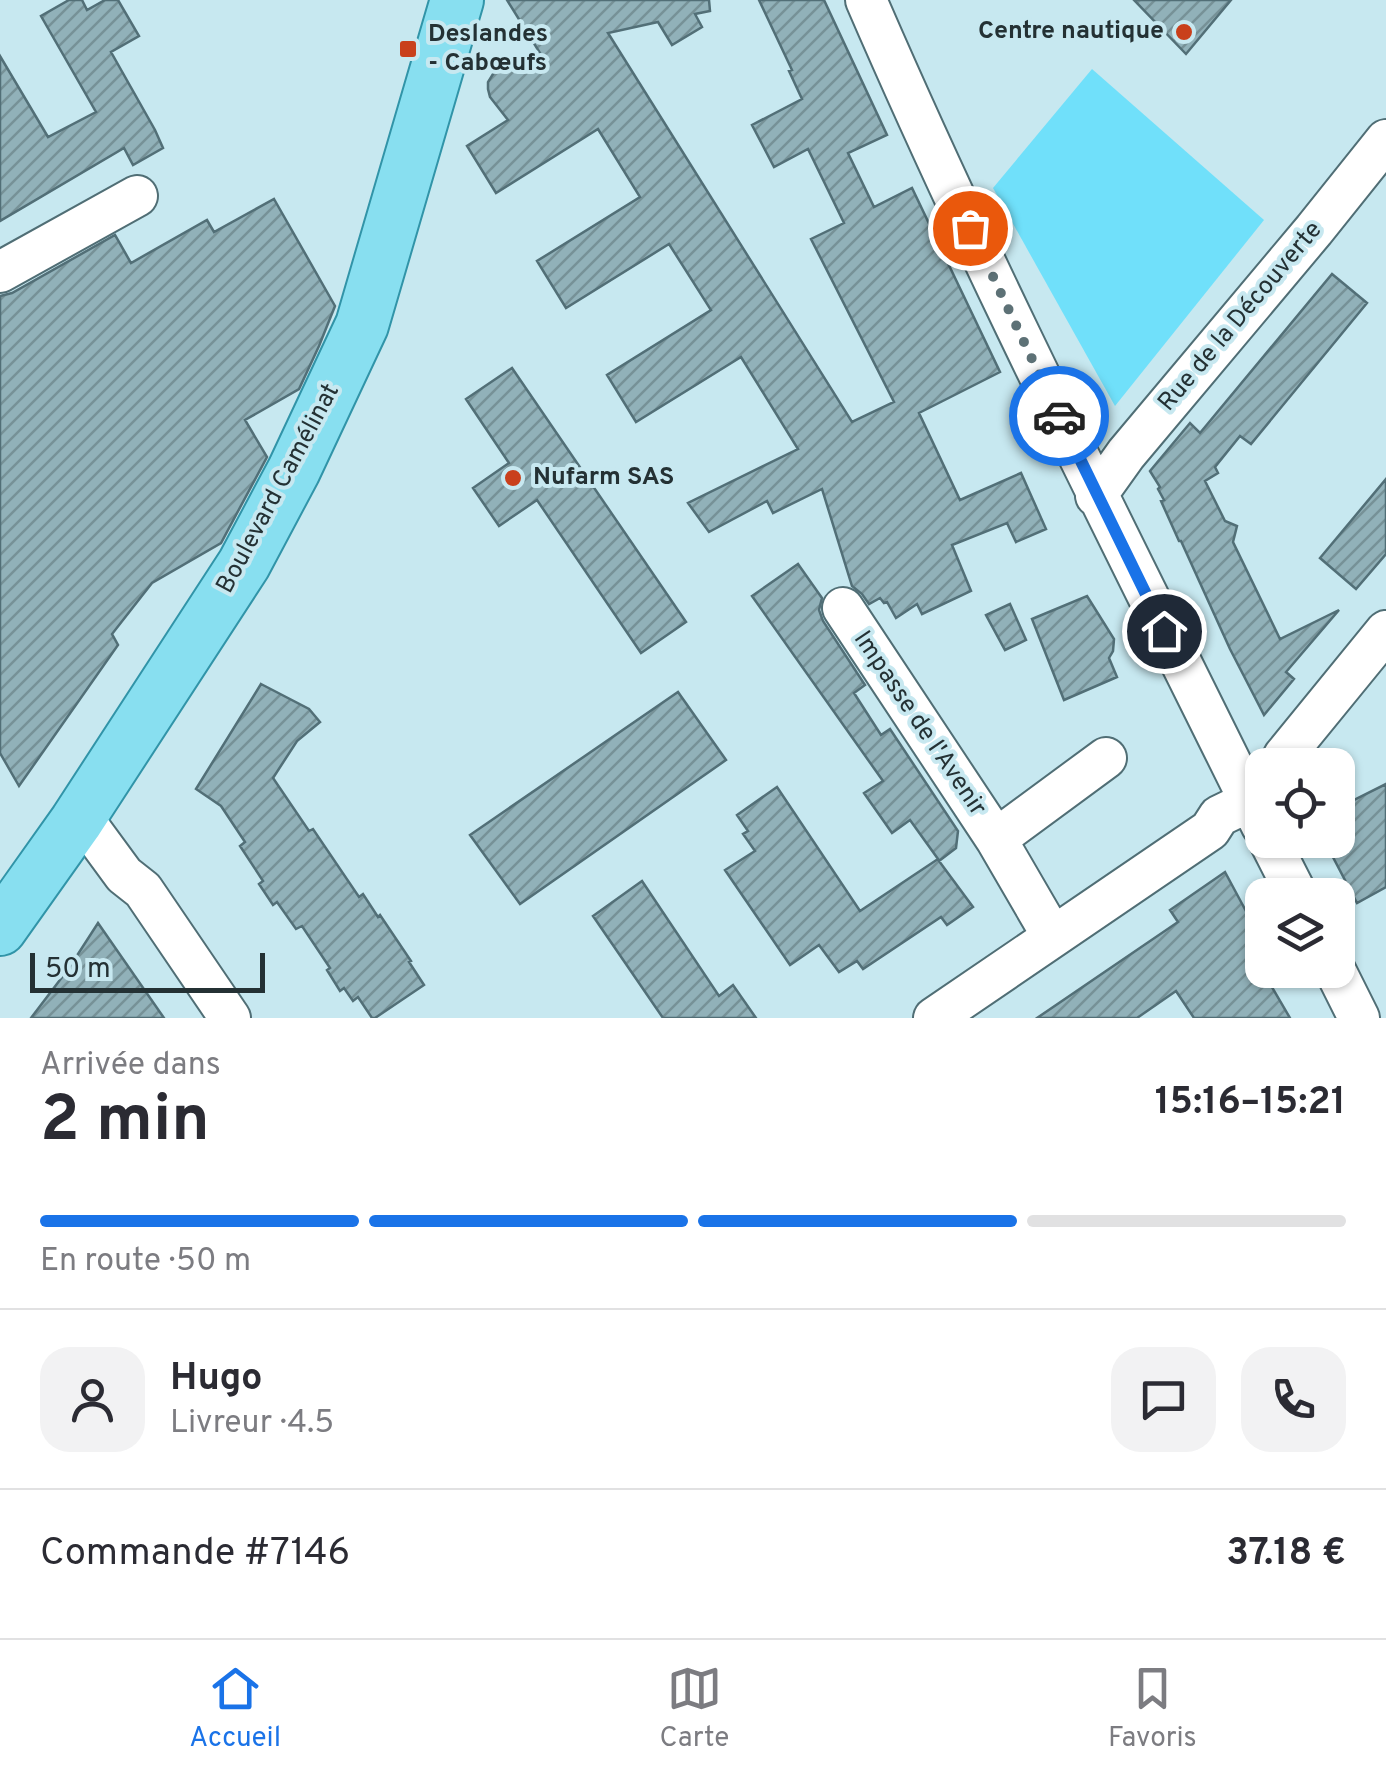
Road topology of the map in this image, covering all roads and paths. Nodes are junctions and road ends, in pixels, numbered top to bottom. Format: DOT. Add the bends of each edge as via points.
graph roads {
  1 [pos="457,0"];
  2 [pos="866,0"];
  3 [pos="1386,140"];
  4 [pos="137,196"];
  5 [pos="0,272"];
  6 [pos="1096,496"];
  7 [pos="843,608"];
  8 [pos="1386,630"];
  9 [pos="1386,657"];
  10 [pos="1290,748"];
  11 [pos="1309,748"];
  12 [pos="1106,758"];
  13 [pos="1245,800"];
  14 [pos="1245,809"];
  15 [pos="76,822"];
  16 [pos="996,840"];
  17 [pos="124,875"];
  18 [pos="0,929"];
  19 [pos="1049,930"];
  20 [pos="1344,988"];
  21 [pos="214,1018"];
  22 [pos="230,1018"];
  23 [pos="906,1018"];
  24 [pos="934,1018"];
  25 [pos="1359,1018"];
  1 -- 15 [label="main road, Boulevard Camélinat" via="362,325 244,564"];
  2 -- 6 [label="street"];
  3 -- 6 [label="street, Rue de la Découverte"];
  4 -- 5 [label="street"];
  6 -- 13 [label="street"];
  7 -- 16 [label="street, Impasse de l'Avenir"];
  8 -- 10 [label="street"];
  9 -- 11 [label="street"];
  12 -- 16 [label="street"];
  14 -- 19 [label="street" via="1202,816"];
  15 -- 17 [label="street" via="91,830"];
  15 -- 18 [label="main road, Boulevard Camélinat"];
  16 -- 19 [label="street, Impasse de l'Avenir"];
  17 -- 21 [label="street" via="132,898"];
  17 -- 22 [label="street" via="143,890"];
  19 -- 23 [label="street"];
  19 -- 24 [label="street"];
  20 -- 25 [label="street"];
}
